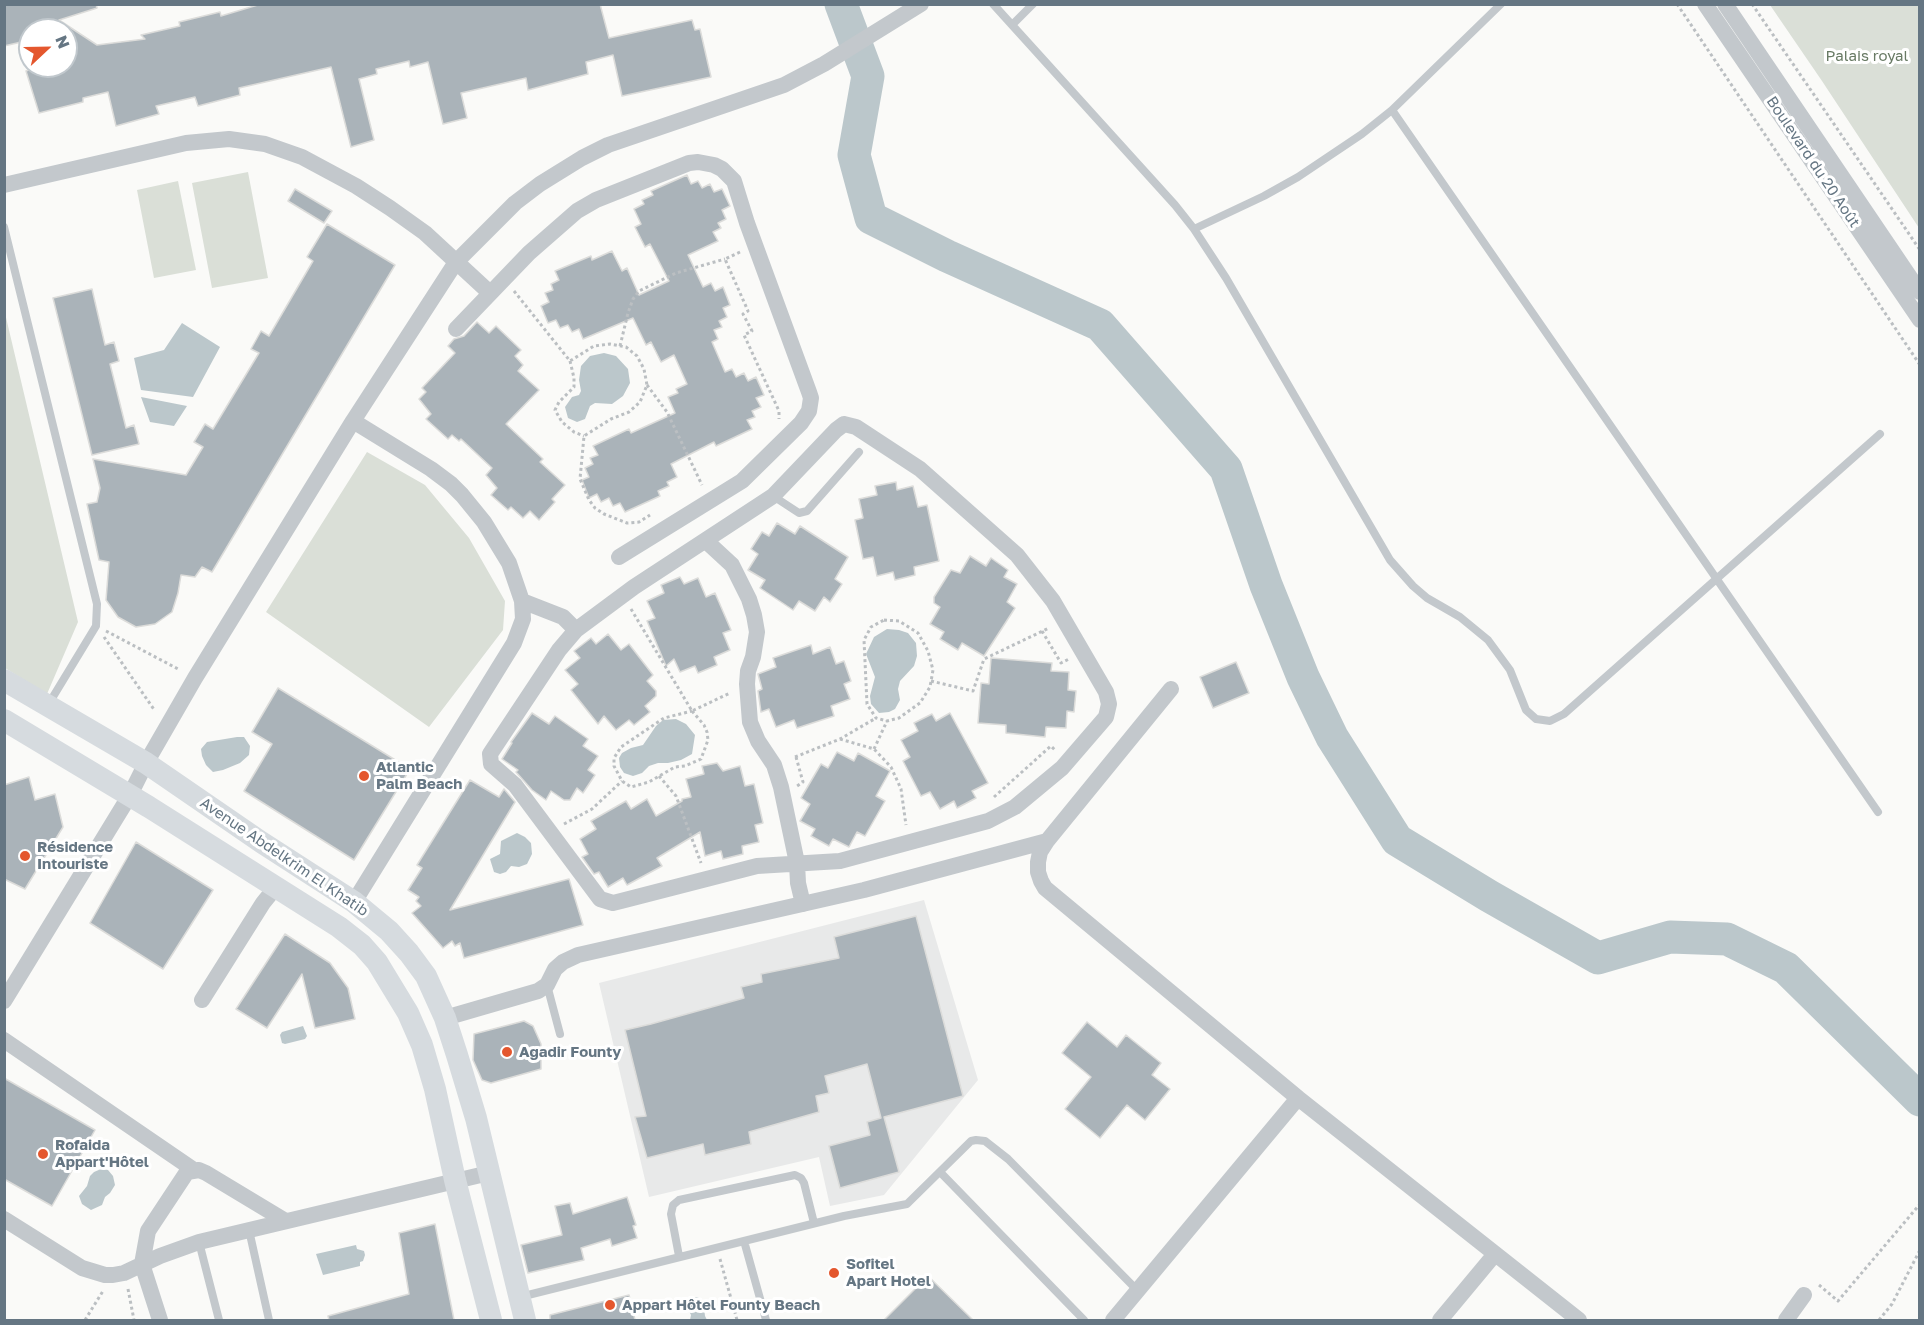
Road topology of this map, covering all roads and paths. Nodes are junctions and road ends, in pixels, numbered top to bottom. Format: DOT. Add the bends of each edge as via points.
graph roads {
  1 [pos="993,4"];
  2 [pos="1033,4"];
  3 [pos="1501,4"];
  4 [pos="1677,4"];
  5 [pos="1705,4"];
  6 [pos="1725,4"];
  7 [pos="1752,4"];
  8 [pos="918,6"];
  9 [pos="1012,25"];
  10 [pos="1392,110"];
  11 [pos="4,185"];
  12 [pos="4,227"];
  13 [pos="1194,229"];
  14 [pos="756,246"];
  15 [pos="1920,250"];
  16 [pos="725,259"];
  17 [pos="456,262"];
  18 [pos="504,278"];
  19 [pos="1920,292"];
  20 [pos="490,293"];
  21 [pos="1920,320"];
  22 [pos="456,329"];
  23 [pos="620,346"];
  24 [pos="570,361"];
  25 [pos="1920,365"];
  26 [pos="647,385"];
  27 [pos="778,420"];
  28 [pos="353,421"];
  29 [pos="1880,434"];
  30 [pos="584,436"];
  31 [pos="859,452"];
  32 [pos="708,481"];
  33 [pos="702,485"];
  34 [pos="694,490"];
  35 [pos="773,496"];
  36 [pos="653,514"];
  37 [pos="706,541"];
  38 [pos="619,557"];
  39 [pos="1716,578"];
  40 [pos="622,594"];
  41 [pos="522,601"];
  42 [pos="1065,621"];
  43 [pos="96,626"];
  44 [pos="576,630"];
  45 [pos="1042,631"];
  46 [pos="1071,658"];
  47 [pos="195,678"];
  48 [pos="4,680"];
  49 [pos="932,681"];
  50 [pos="747,684"];
  51 [pos="1171,689"];
  52 [pos="48,706"];
  53 [pos="692,711"];
  54 [pos="876,718"];
  55 [pos="4,720"];
  56 [pos="887,721"];
  57 [pos="167,728"];
  58 [pos="840,739"];
  59 [pos="874,749"];
  60 [pos="1060,755"];
  61 [pos="146,763"];
  62 [pos="774,765"];
  63 [pos="659,776"];
  64 [pos="622,781"];
  65 [pos="130,795"];
  66 [pos="988,801"];
  67 [pos="1878,812"];
  68 [pos="548,831"];
  69 [pos="1047,841"];
  70 [pos="909,842"];
  71 [pos="796,863"];
  72 [pos="707,879"];
  73 [pos="276,887"];
  74 [pos="354,902"];
  75 [pos="803,904"];
  76 [pos="547,985"];
  77 [pos="202,1000"];
  78 [pos="4,1001"];
  79 [pos="445,1018"];
  80 [pos="560,1034"];
  81 [pos="4,1040"];
  82 [pos="1298,1098"];
  83 [pos="194,1170"];
  84 [pos="489,1173"];
  85 [pos="941,1173"];
  86 [pos="455,1180"];
  87 [pos="1920,1204"];
  88 [pos="4,1219"];
  89 [pos="284,1220"];
  90 [pos="814,1223"];
  91 [pos="249,1230"];
  92 [pos="744,1241"];
  93 [pos="199,1242"];
  94 [pos="717,1248"];
  95 [pos="1920,1250"];
  96 [pos="1495,1254"];
  97 [pos="679,1256"];
  98 [pos="142,1264"];
  99 [pos="119,1274"];
  100 [pos="1138,1291"];
  101 [pos="1804,1295"];
  102 [pos="520,1297"];
  103 [pos="85,1320"];
  104 [pos="134,1320"];
  105 [pos="160,1320"];
  106 [pos="219,1320"];
  107 [pos="269,1320"];
  108 [pos="491,1320"];
  109 [pos="525,1320"];
  110 [pos="737,1320"];
  111 [pos="766,1320"];
  112 [pos="1084,1320"];
  113 [pos="1113,1320"];
  114 [pos="1440,1320"];
  115 [pos="1579,1320"];
  116 [pos="1786,1320"];
  117 [pos="1879,1320"];
  1 -- 9 [label="lane"];
  2 -- 9 [label="lane"];
  3 -- 10 [label="lane"];
  4 -- 25 [label="path"];
  5 -- 21 [label="street, Boulevard du 20 Août"];
  6 -- 19 [label="street, Boulevard du 20 Août"];
  7 -- 15 [label="path"];
  8 -- 17 [label="street" via="784,85 608,145 582,158 515,203"];
  9 -- 13 [label="lane"];
  10 -- 13 [label="lane" via="1298,177"];
  10 -- 39 [label="lane"];
  11 -- 17 [label="street" via="186,143 229,139 265,144 302,157 356,186 425,233"];
  12 -- 43 [label="lane" via="97,604"];
  13 -- 39 [label="lane" via="1389,560 1427,598 1460,617 1488,640 1510,670 1531,715 1543,721 1558,718"];
  14 -- 16 [label="path"];
  14 -- 18 [label="street" via="734,181 714,165 690,163 614,192 577,211"];
  14 -- 38 [label="street" via="811,398 809,411 736,485"];
  16 -- 23 [label="path" via="676,273 639,291 628,313"];
  16 -- 27 [label="path" via="748,311 743,314 752,331 744,335 779,411"];
  17 -- 20 [label="street"];
  17 -- 28 [label="street"];
  18 -- 20 [label="street"];
  18 -- 24 [label="path"];
  20 -- 22 [label="street"];
  23 -- 24 [label="path" via="594,346"];
  23 -- 26 [label="path" via="638,356"];
  24 -- 30 [label="path" via="574,387 555,410 562,422"];
  26 -- 30 [label="path" via="640,402 629,412"];
  26 -- 33 [label="path" via="666,411"];
  28 -- 41 [label="street" via="451,484 483,522 509,563"];
  28 -- 47 [label="street"];
  29 -- 39 [label="lane"];
  30 -- 36 [label="path" via="580,479 595,507 631,525"];
  31 -- 35 [label="lane" via="807,511 799,513"];
  32 -- 33 [label="path"];
  33 -- 34 [label="path"];
  35 -- 37 [label="street"];
  35 -- 42 [label="street" via="836,430 850,424 920,469 996,535 1036,578"];
  37 -- 40 [label="street"];
  37 -- 50 [label="street" via="732,565 754,615 758,632"];
  39 -- 67 [label="lane"];
  40 -- 44 [label="street"];
  40 -- 53 [label="path"];
  41 -- 44 [label="street" via="563,617"];
  41 -- 74 [label="street" via="523,619 514,643"];
  42 -- 45 [label="path"];
  42 -- 70 [label="street" via="1106,692 1106,717 1062,768 1016,807 988,820"];
  43 -- 47 [label="path"];
  43 -- 52 [label="lane"];
  43 -- 57 [label="path"];
  44 -- 68 [label="street" via="489,758 515,785"];
  45 -- 46 [label="path" via="1061,663"];
  45 -- 49 [label="path" via="984,659 973,691"];
  47 -- 57 [label="street"];
  48 -- 52 [label="street, Avenue Abdelkrim El Khatib"];
  49 -- 54 [label="path" via="932,661 918,633 899,621 877,623 864,640 867,704"];
  49 -- 56 [label="path" via="920,703 899,718"];
  50 -- 53 [label="path"];
  50 -- 62 [label="street" via="753,729"];
  51 -- 69 [label="street"];
  52 -- 61 [label="street, Avenue Abdelkrim El Khatib"];
  53 -- 63 [label="path" via="707,732 705,752 695,763 675,767"];
  53 -- 64 [label="path" via="664,718 621,747 614,766"];
  54 -- 56 [label="path"];
  54 -- 58 [label="path"];
  55 -- 65 [label="street, Avenue Abdelkrim El Khatib"];
  56 -- 59 [label="path"];
  57 -- 61 [label="street"];
  58 -- 59 [label="path"];
  58 -- 62 [label="path"];
  59 -- 70 [label="path" via="891,767 901,789"];
  60 -- 66 [label="path" via="1051,746"];
  61 -- 65 [label="street"];
  61 -- 74 [label="street, Avenue Abdelkrim El Khatib"];
  62 -- 71 [label="street"];
  63 -- 64 [label="path" via="631,787"];
  63 -- 72 [label="path" via="676,796"];
  64 -- 68 [label="path" via="586,813"];
  65 -- 73 [label="street, Avenue Abdelkrim El Khatib"];
  65 -- 78 [label="street"];
  68 -- 72 [label="street" via="595,894 606,902 621,902"];
  69 -- 75 [label="street"];
  69 -- 82 [label="street" via="1038,862 1045,888"];
  70 -- 71 [label="street" via="840,861"];
  71 -- 72 [label="street" via="757,866"];
  71 -- 75 [label="street"];
  73 -- 77 [label="street"];
  73 -- 86 [label="street, Avenue Abdelkrim El Khatib" via="362,945 394,987 422,1045"];
  74 -- 79 [label="street, Avenue Abdelkrim El Khatib" via="389,931 426,976"];
  75 -- 76 [label="street" via="578,955 555,969"];
  76 -- 79 [label="street"];
  76 -- 80 [label="lane"];
  79 -- 84 [label="street, Avenue Abdelkrim El Khatib"];
  81 -- 83 [label="street"];
  82 -- 96 [label="street"];
  82 -- 100 [label="street"];
  83 -- 89 [label="street" via="206,1173"];
  83 -- 98 [label="street" via="183,1176 148,1231"];
  84 -- 86 [label="street"];
  84 -- 102 [label="street, Avenue Abdelkrim El Khatib"];
  85 -- 90 [label="lane" via="907,1204"];
  85 -- 100 [label="lane" via="971,1141 985,1141"];
  85 -- 112 [label="lane"];
  86 -- 89 [label="street"];
  86 -- 108 [label="street, Avenue Abdelkrim El Khatib"];
  87 -- 101 [label="path" via="1838,1301 1818,1284"];
  88 -- 99 [label="street" via="82,1268 105,1275"];
  89 -- 91 [label="street"];
  90 -- 92 [label="lane"];
  90 -- 97 [label="lane" via="804,1183 795,1175 679,1200 671,1214"];
  91 -- 93 [label="street"];
  91 -- 107 [label="lane"];
  92 -- 94 [label="lane"];
  92 -- 111 [label="lane"];
  93 -- 98 [label="street"];
  93 -- 106 [label="lane"];
  94 -- 97 [label="lane"];
  94 -- 110 [label="path"];
  95 -- 117 [label="path" via="1892,1304"];
  96 -- 114 [label="street"];
  96 -- 115 [label="street"];
  97 -- 102 [label="lane"];
  98 -- 99 [label="street"];
  98 -- 105 [label="street"];
  99 -- 103 [label="path"];
  99 -- 104 [label="path"];
  100 -- 113 [label="street"];
  101 -- 116 [label="street"];
  102 -- 109 [label="street, Avenue Abdelkrim El Khatib"];
}
